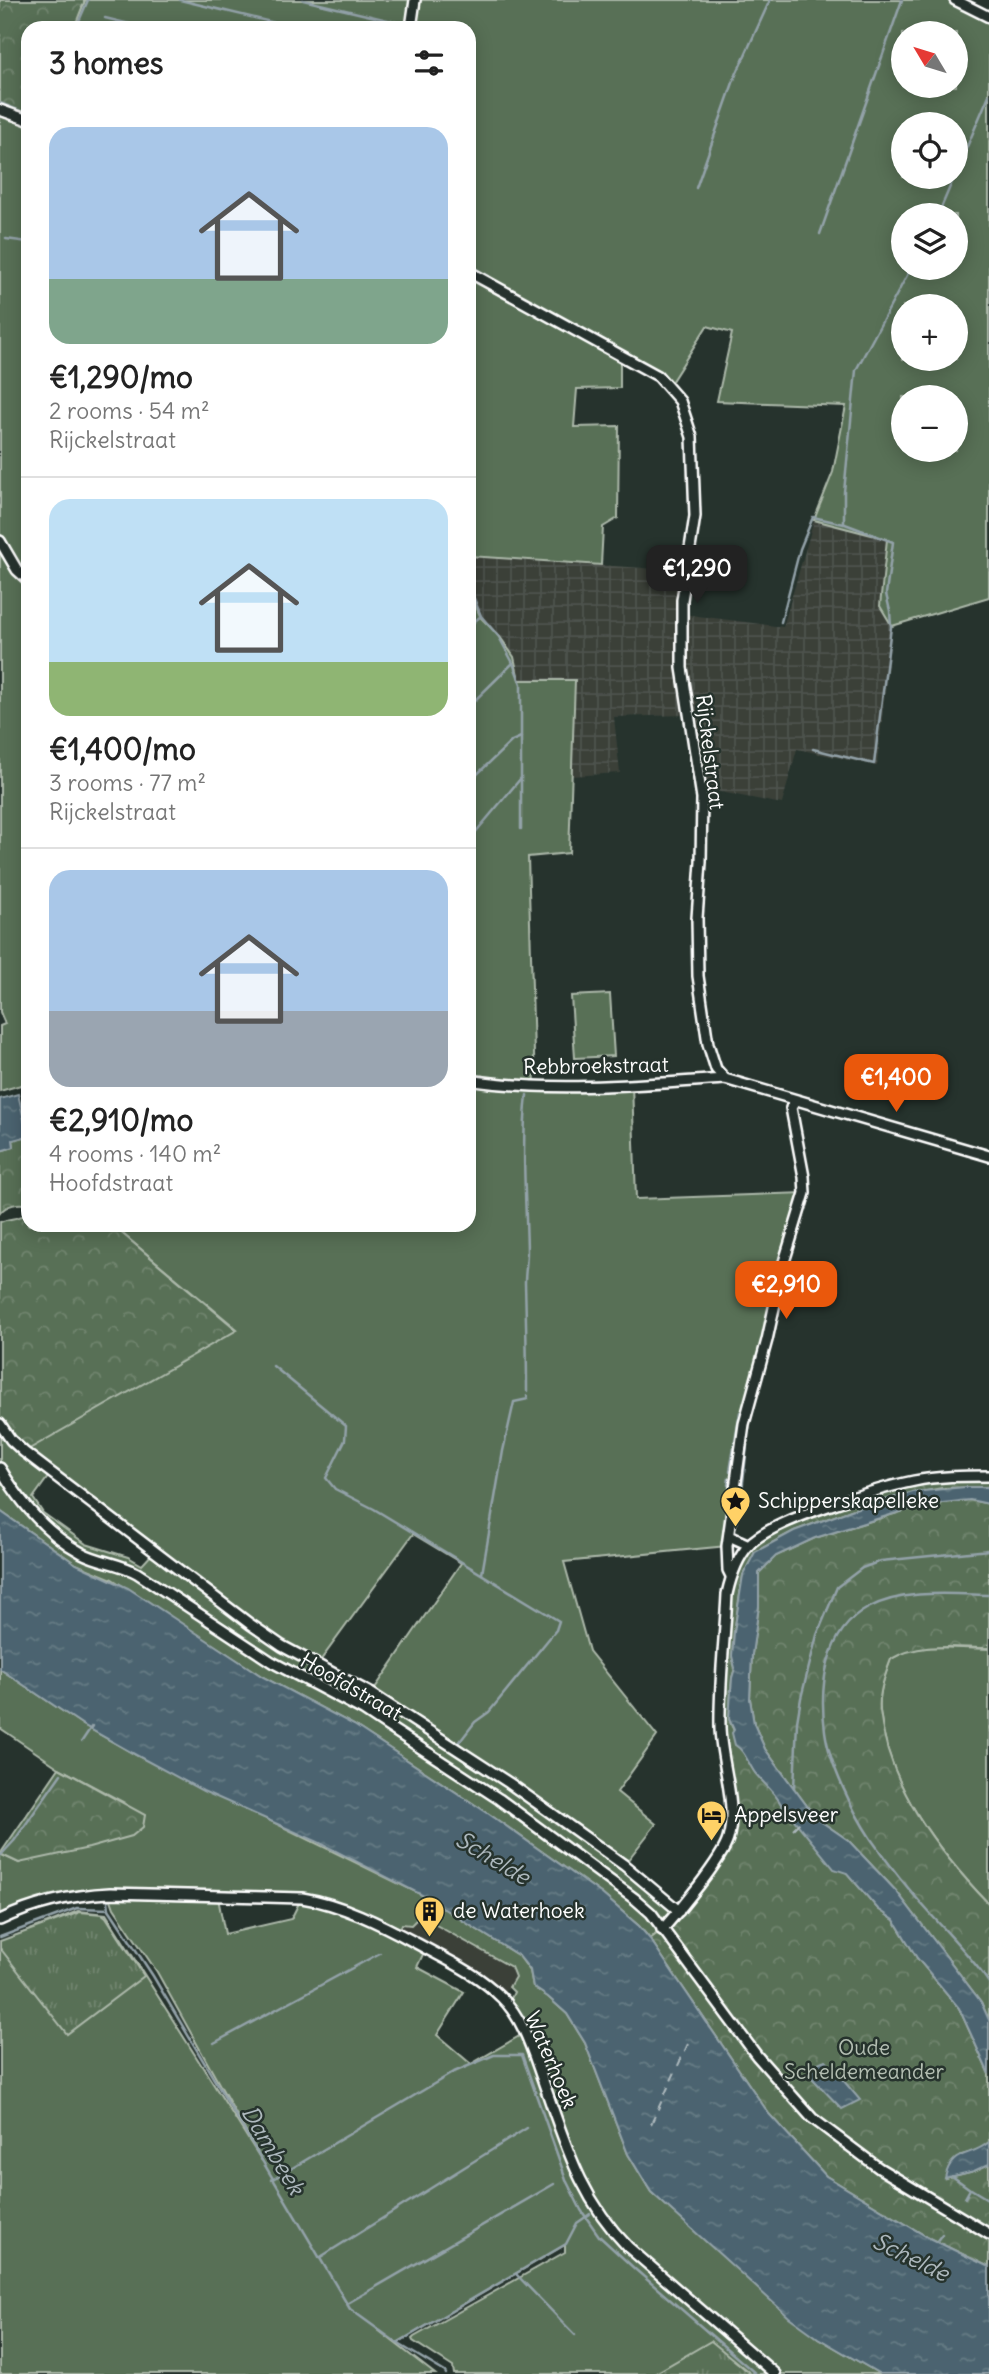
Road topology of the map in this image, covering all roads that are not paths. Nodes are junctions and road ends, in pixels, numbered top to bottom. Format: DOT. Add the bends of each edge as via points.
graph roads {
  1 [pos="415,0"];
  2 [pos="955,0"];
  3 [pos="989,17"];
  4 [pos="412,21"];
  5 [pos="0,110"];
  6 [pos="21,118"];
  7 [pos="476,276"];
  8 [pos="0,541"];
  9 [pos="21,574"];
  10 [pos="725,1079"];
  11 [pos="476,1081"];
  12 [pos="795,1101"];
  13 [pos="989,1156"];
  14 [pos="0,1424"];
  15 [pos="0,1468"];
  16 [pos="989,1476"];
  17 [pos="729,1536"];
  18 [pos="749,1545"];
  19 [pos="731,1576"];
  20 [pos="679,1911"];
  21 [pos="0,1920"];
  22 [pos="662,1930"];
  23 [pos="989,2234"];
  24 [pos="775,2374"];
  1 -- 4 [label="street"];
  2 -- 3 [label="street"];
  5 -- 6 [label="street"];
  7 -- 10 [label="street, Rijckelstraat" via="658,376 680,401 692,437 695,516 682,600 682,668 702,798 698,976 708,1044 716,1069"];
  8 -- 9 [label="street"];
  10 -- 11 [label="street, Rebbroekstraat" via="535,1086"];
  10 -- 12 [label="street"];
  12 -- 13 [label="street"];
  12 -- 17 [label="street" via="791,1108 805,1193 744,1424"];
  14 -- 20 [label="street, Hoofdstraat" via="23,1452 250,1624 372,1694 509,1783 624,1865"];
  15 -- 22 [label="street, Hoofdstraat" via="37,1520 67,1544 137,1573 272,1662 363,1710 558,1840 651,1913"];
  16 -- 18 [label="street" via="928,1479 883,1489 778,1525"];
  17 -- 18 [label="street"];
  17 -- 19 [label="street"];
  18 -- 19 [label="street"];
  19 -- 20 [label="street" via="720,1707 730,1832 728,1842"];
  20 -- 22 [label="street"];
  21 -- 24 [label="street, Waterhoek" via="62,1897 89,1894 302,1898 385,1928 474,1974 503,1998 524,2030 578,2176 608,2227"];
  22 -- 23 [label="street, Hoofdstraat" via="757,2056 812,2118 879,2168"];
}
